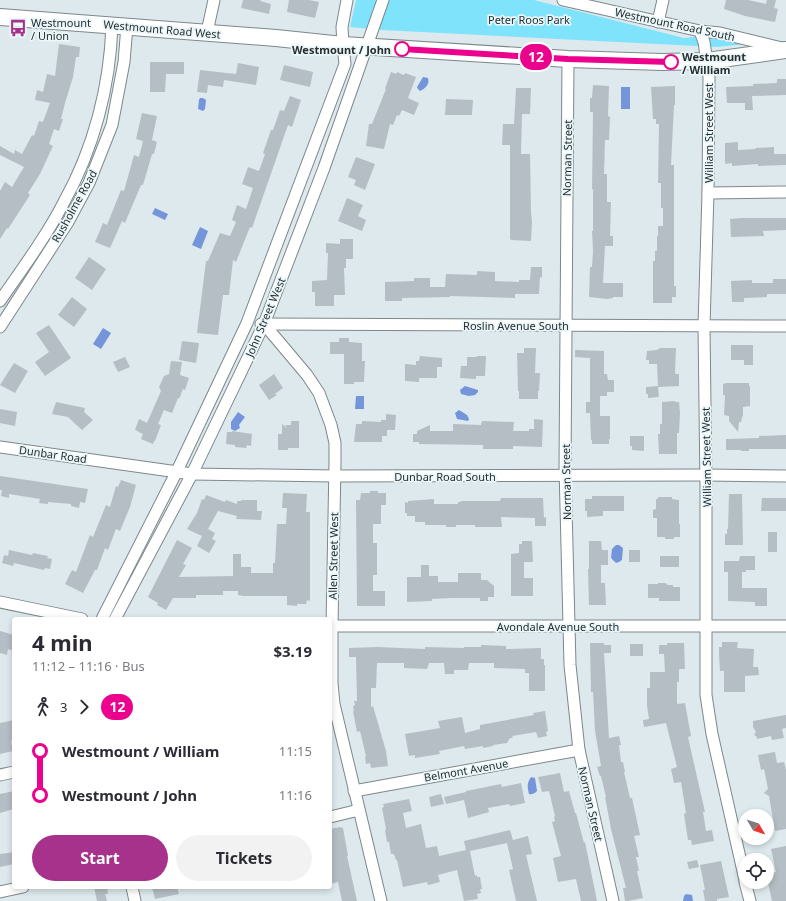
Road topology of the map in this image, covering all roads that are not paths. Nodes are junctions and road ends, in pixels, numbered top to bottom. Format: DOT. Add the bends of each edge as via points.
graph roads {
  1 [pos="214,0"];
  2 [pos="347,0"];
  3 [pos="383,0"];
  4 [pos="563,0"];
  5 [pos="663,0"];
  6 [pos="0,17"];
  7 [pos="658,22"];
  8 [pos="119,25"];
  9 [pos="700,31"];
  10 [pos="207,32"];
  11 [pos="276,38"];
  12 [pos="343,45"];
  13 [pos="366,46"];
  14 [pos="786,49"];
  15 [pos="568,59"];
  16 [pos="707,60"];
  17 [pos="786,192"];
  18 [pos="708,193"];
  19 [pos="0,302"];
  20 [pos="247,324"];
  21 [pos="264,324"];
  22 [pos="565,325"];
  23 [pos="704,326"];
  24 [pos="786,326"];
  25 [pos="0,327"];
  26 [pos="0,447"];
  27 [pos="106,461"];
  28 [pos="177,471"];
  29 [pos="192,474"];
  30 [pos="565,475"];
  31 [pos="706,475"];
  32 [pos="335,476"];
  33 [pos="786,476"];
  34 [pos="0,602"];
  35 [pos="71,617"];
  36 [pos="103,617"];
  37 [pos="116,617"];
  38 [pos="331,617"];
  39 [pos="332,626"];
  40 [pos="568,626"];
  41 [pos="706,626"];
  42 [pos="786,626"];
  43 [pos="332,683"];
  44 [pos="332,704"];
  45 [pos="578,750"];
  46 [pos="12,772"];
  47 [pos="0,775"];
  48 [pos="354,791"];
  49 [pos="359,810"];
  50 [pos="332,817"];
  51 [pos="739,853"];
  52 [pos="14,889"];
  53 [pos="132,889"];
  54 [pos="747,889"];
  55 [pos="0,892"];
  56 [pos="135,901"];
  57 [pos="381,901"];
  58 [pos="613,901"];
  59 [pos="750,901"];
  1 -- 10 [label="street"];
  2 -- 12 [label="street, John Street West" via="342,22"];
  3 -- 13 [label="street, John Street West"];
  4 -- 7 [label="street, Westmount Road South"];
  5 -- 7 [label="street"];
  6 -- 8 [label="main road, Westmount Road West"];
  7 -- 9 [label="street, Westmount Road South"];
  8 -- 10 [label="main road, Westmount Road West"];
  8 -- 19 [label="street, Rusholme Road" via="93,135 77,176 58,214"];
  8 -- 25 [label="street, Rusholme Road" via="124,62 112,125 89,183 68,222"];
  9 -- 14 [label="street, Westmount Road South" via="720,33"];
  9 -- 16 [label="street, William Street West"];
  10 -- 11 [label="main road, Westmount Road West"];
  11 -- 12 [label="main road, Westmount Road South"];
  12 -- 13 [label="main road, Westmount Road South"];
  12 -- 20 [label="street, John Street West" via="345,64"];
  13 -- 15 [label="main road, Westmount Road South"];
  13 -- 21 [label="street, John Street West" via="324,168"];
  14 -- 16 [label="main road, Westmount Road South"];
  15 -- 16 [label="main road, Westmount Road South" via="662,62"];
  15 -- 22 [label="street, Norman Street"];
  16 -- 18 [label="street, William Street West"];
  17 -- 18 [label="street"];
  18 -- 23 [label="street, William Street West"];
  20 -- 21 [label="street, Roslin Avenue South"];
  20 -- 28 [label="street, John Street West"];
  21 -- 22 [label="street, Roslin Avenue South"];
  21 -- 29 [label="street, John Street West"];
  21 -- 32 [label="street, Allen Street West" via="320,393 335,443"];
  22 -- 23 [label="street, Roslin Avenue South"];
  22 -- 30 [label="street, Norman Street"];
  23 -- 24 [label="street, Roslin Avenue South"];
  23 -- 31 [label="street, William Street West"];
  26 -- 27 [label="street, Dunbar Road"];
  27 -- 28 [label="street, Dunbar Road South"];
  28 -- 29 [label="street, Dunbar Road South"];
  28 -- 36 [label="street, John Street West"];
  29 -- 32 [label="street, Dunbar Road South"];
  29 -- 37 [label="street, John Street West"];
  30 -- 31 [label="street, Dunbar Road South"];
  30 -- 32 [label="street, Dunbar Road South"];
  30 -- 40 [label="street, Norman Street"];
  31 -- 33 [label="street, Dunbar Road South"];
  31 -- 41 [label="street, William Street West"];
  32 -- 38 [label="street, Allen Street West"];
  34 -- 35 [label="street"];
  39 -- 40 [label="street, Avondale Avenue South"];
  40 -- 41 [label="street, Avondale Avenue South"];
  40 -- 45 [label="street, Norman Street"];
  41 -- 42 [label="street, Avondale Avenue South"];
  41 -- 51 [label="street, William Street West" via="706,695 712,734"];
  43 -- 44 [label="street, Allen Street West"];
  44 -- 48 [label="street, Allen Street West"];
  45 -- 48 [label="street, Belmont Avenue"];
  45 -- 58 [label="street, Norman Street"];
  46 -- 47 [label="street"];
  48 -- 49 [label="street, Allen Street West"];
  49 -- 50 [label="street"];
  49 -- 57 [label="street, Allen Street West"];
  52 -- 55 [label="street"];
  53 -- 56 [label="street"];
  54 -- 59 [label="street, William Street West"];
}
